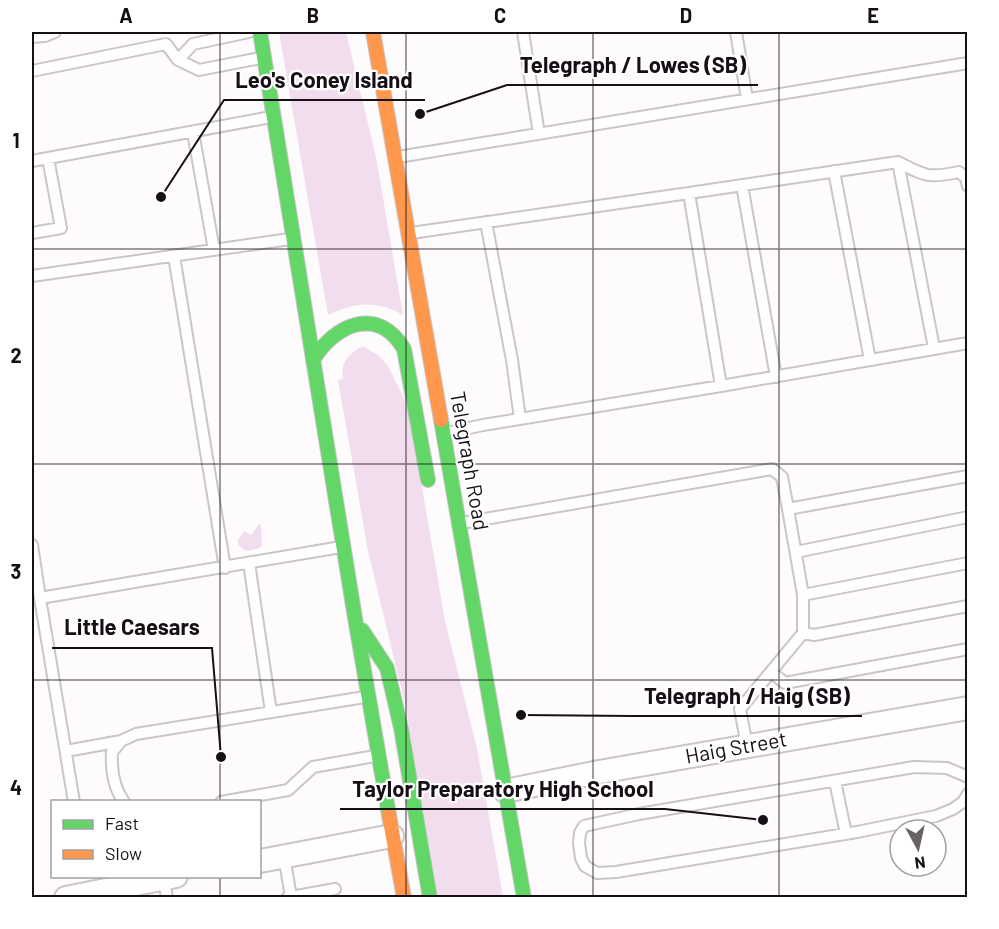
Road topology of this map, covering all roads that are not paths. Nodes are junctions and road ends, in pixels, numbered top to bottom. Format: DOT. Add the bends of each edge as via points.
graph roads {
  1 [pos="55,32"];
  2 [pos="249,32"];
  3 [pos="260,32"];
  4 [pos="360,32"];
  5 [pos="373,32"];
  6 [pos="523,32"];
  7 [pos="736,32"];
  8 [pos="32,37"];
  9 [pos="264,58"];
  10 [pos="178,60"];
  11 [pos="968,63"];
  12 [pos="380,69"];
  13 [pos="32,71"];
  14 [pos="747,99"];
  15 [pos="274,117"];
  16 [pos="194,132"];
  17 [pos="539,134"];
  18 [pos="48,158"];
  19 [pos="395,158"];
  20 [pos="32,161"];
  21 [pos="898,162"];
  22 [pos="834,171"];
  23 [pos="742,185"];
  24 [pos="968,186"];
  25 [pos="689,194"];
  26 [pos="486,222"];
  27 [pos="32,233"];
  28 [pos="408,233"];
  29 [pos="294,239"];
  30 [pos="214,250"];
  31 [pos="174,256"];
  32 [pos="32,276"];
  33 [pos="968,343"];
  34 [pos="934,348"];
  35 [pos="313,360"];
  36 [pos="870,360"];
  37 [pos="776,377"];
  38 [pos="721,386"];
  39 [pos="520,419"];
  40 [pos="443,434"];
  41 [pos="968,476"];
  42 [pos="429,489"];
  43 [pos="789,510"];
  44 [pos="968,517"];
  45 [pos="458,524"];
  46 [pos="32,545"];
  47 [pos="345,547"];
  48 [pos="796,552"];
  49 [pos="249,563"];
  50 [pos="968,563"];
  51 [pos="225,568"];
  52 [pos="803,595"];
  53 [pos="40,598"];
  54 [pos="968,606"];
  55 [pos="354,618"];
  56 [pos="803,633"];
  57 [pos="968,649"];
  58 [pos="471,672"];
  59 [pos="771,672"];
  60 [pos="369,696"];
  61 [pos="968,708"];
  62 [pos="271,712"];
  63 [pos="121,741"];
  64 [pos="747,746"];
  65 [pos="497,748"];
  66 [pos="66,751"];
  67 [pos="379,755"];
  68 [pos="968,777"];
  69 [pos="835,780"];
  70 [pos="505,791"];
  71 [pos="968,794"];
  72 [pos="74,800"];
  73 [pos="123,800"];
  74 [pos="227,800"];
  75 [pos="846,834"];
  76 [pos="392,836"];
  77 [pos="284,856"];
  78 [pos="261,861"];
  79 [pos="112,882"];
  80 [pos="169,884"];
  81 [pos="335,889"];
  82 [pos="66,897"];
  83 [pos="289,897"];
  84 [pos="404,897"];
  85 [pos="430,897"];
  86 [pos="524,897"];
  1 -- 8 [label="lane"];
  2 -- 10 [label="lane" via="193,44"];
  3 -- 9 [label="main road"];
  4 -- 12 [label="main road"];
  5 -- 12 [label="main road, Telegraph Road"];
  6 -- 17 [label="lane"];
  7 -- 14 [label="lane"];
  9 -- 10 [label="lane" via="199,70"];
  9 -- 15 [label="main road"];
  10 -- 13 [label="lane" via="166,44"];
  11 -- 14 [label="lane"];
  12 -- 19 [label="main road, Telegraph Road"];
  14 -- 17 [label="lane"];
  15 -- 16 [label="lane"];
  15 -- 29 [label="main road"];
  16 -- 18 [label="lane"];
  16 -- 30 [label="lane"];
  17 -- 19 [label="lane"];
  18 -- 20 [label="lane"];
  18 -- 27 [label="lane" via="61,228"];
  19 -- 28 [label="main road, Telegraph Road"];
  21 -- 22 [label="lane"];
  21 -- 24 [label="lane" via="933,177 959,172"];
  21 -- 34 [label="lane"];
  22 -- 23 [label="lane"];
  22 -- 36 [label="lane"];
  23 -- 25 [label="lane"];
  23 -- 37 [label="lane"];
  25 -- 26 [label="lane"];
  25 -- 38 [label="lane"];
  26 -- 28 [label="lane"];
  26 -- 39 [label="lane"];
  28 -- 40 [label="main road, Telegraph Road"];
  29 -- 30 [label="lane"];
  29 -- 35 [label="main road"];
  30 -- 31 [label="lane"];
  31 -- 32 [label="lane"];
  31 -- 51 [label="lane"];
  33 -- 34 [label="lane"];
  34 -- 36 [label="lane"];
  35 -- 42 [label="main road" via="331,337 355,324 373,324 396,335 404,349"];
  35 -- 47 [label="main road"];
  36 -- 37 [label="lane"];
  37 -- 38 [label="lane"];
  38 -- 39 [label="lane"];
  39 -- 40 [label="lane"];
  40 -- 45 [label="main road, Telegraph Road"];
  41 -- 43 [label="lane"];
  43 -- 45 [label="lane" via="782,477 772,469"];
  43 -- 48 [label="lane"];
  44 -- 48 [label="lane"];
  45 -- 65 [label="main road, Telegraph Road"];
  46 -- 53 [label="lane"];
  47 -- 49 [label="lane"];
  47 -- 55 [label="main road"];
  48 -- 52 [label="lane"];
  49 -- 51 [label="lane"];
  49 -- 62 [label="lane"];
  50 -- 52 [label="lane"];
  51 -- 53 [label="lane"];
  52 -- 56 [label="lane"];
  53 -- 66 [label="lane"];
  54 -- 56 [label="lane" via="814,635"];
  55 -- 60 [label="main road"];
  55 -- 85 [label="main road" via="387,668 404,739"];
  56 -- 59 [label="lane"];
  57 -- 59 [label="lane" via="785,683"];
  58 -- 65 [label="main road"];
  59 -- 64 [label="lane" via="740,709"];
  60 -- 62 [label="lane"];
  60 -- 67 [label="main road"];
  61 -- 64 [label="street, Haig Street"];
  62 -- 63 [label="lane" via="136,734"];
  63 -- 66 [label="lane"];
  63 -- 73 [label="lane" via="111,752 111,768 117,793"];
  64 -- 70 [label="street, Haig Street"];
  65 -- 70 [label="main road, Telegraph Road"];
  66 -- 72 [label="lane"];
  67 -- 74 [label="lane" via="313,767 288,790"];
  67 -- 76 [label="main road"];
  68 -- 69 [label="lane" via="947,768 914,767"];
  69 -- 75 [label="lane"];
  69 -- 75 [label="lane" via="584,826 580,832 581,858 585,866 597,873 616,872"];
  70 -- 86 [label="main road, Telegraph Road"];
  71 -- 75 [label="lane" via="953,809 936,816"];
  76 -- 77 [label="street"];
  76 -- 84 [label="main road"];
  77 -- 78 [label="street"];
  77 -- 83 [label="lane"];
  79 -- 80 [label="street"];
  79 -- 82 [label="street"];
  81 -- 83 [label="lane"];
}
